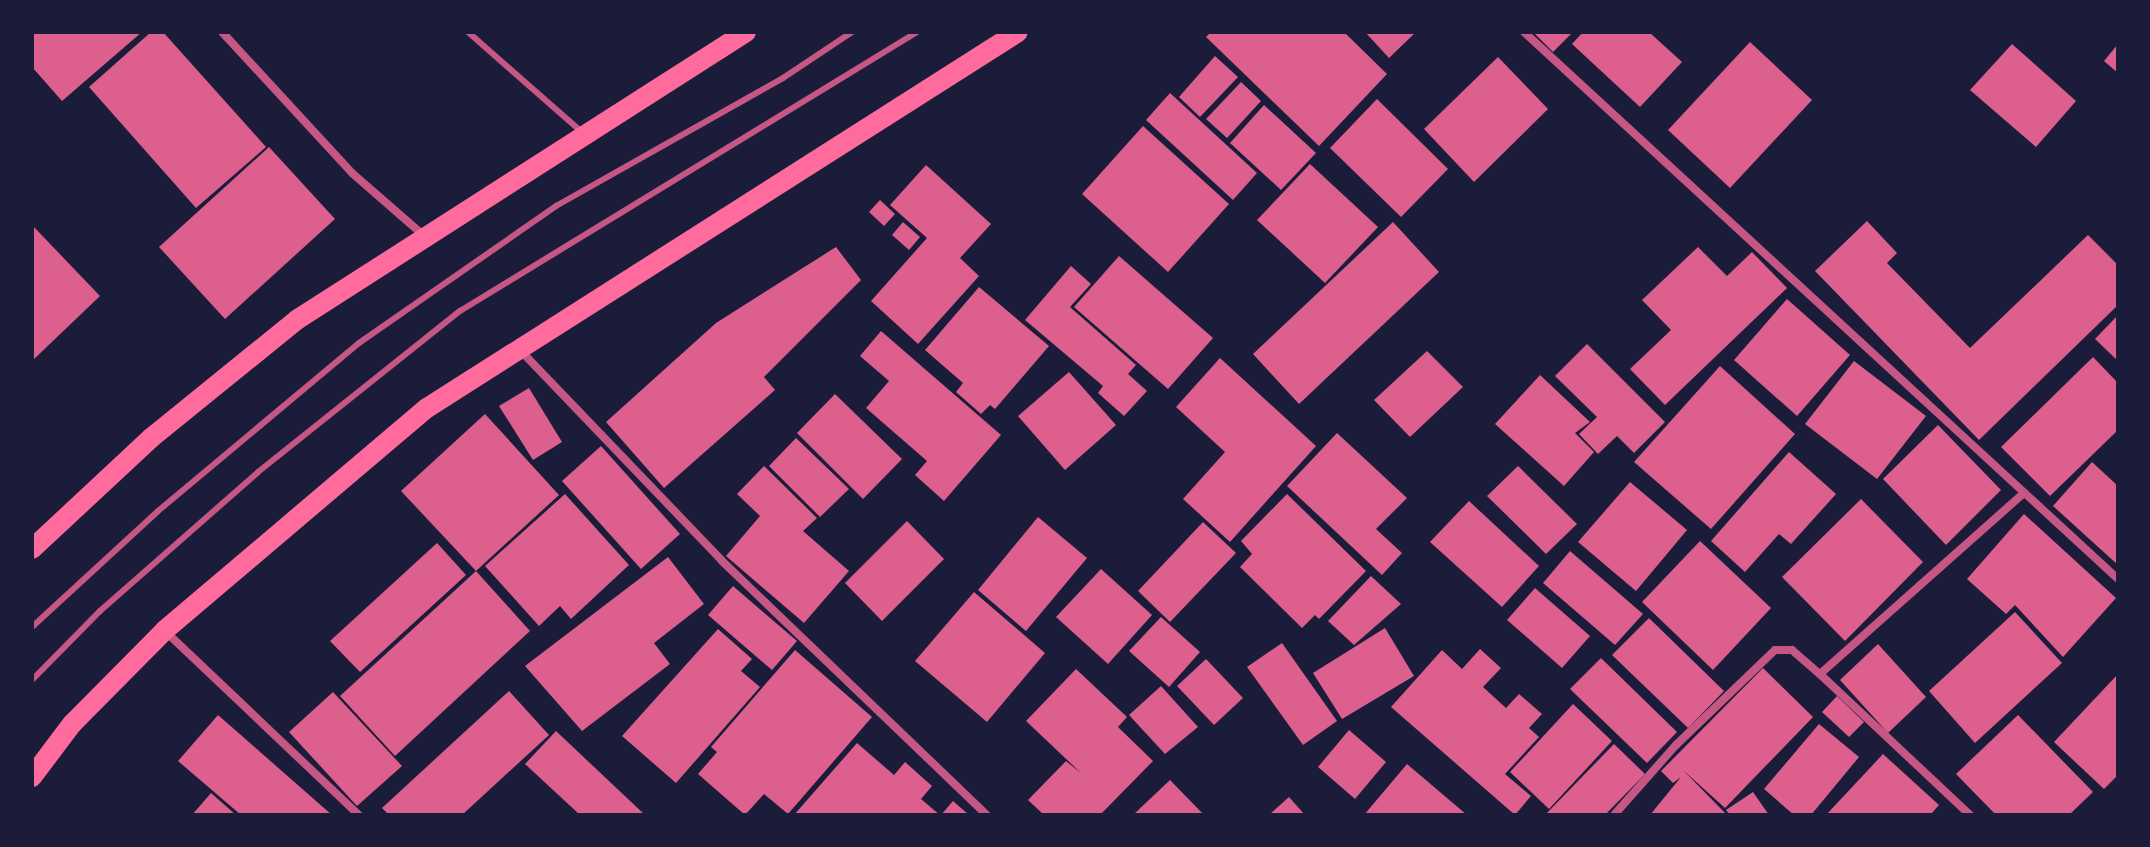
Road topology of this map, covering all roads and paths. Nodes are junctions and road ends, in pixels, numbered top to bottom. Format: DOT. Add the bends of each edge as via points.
graph roads {
  1 [pos="222,32"];
  2 [pos="468,32"];
  3 [pos="746,32"];
  4 [pos="852,32"];
  5 [pos="917,32"];
  6 [pos="1018,32"];
  7 [pos="1524,32"];
  8 [pos="583,133"];
  9 [pos="423,235"];
  10 [pos="517,347"];
  11 [pos="2024,493"];
  12 [pos="32,549"];
  13 [pos="2118,579"];
  14 [pos="32,627"];
  15 [pos="165,630"];
  16 [pos="1820,674"];
  17 [pos="32,680"];
  18 [pos="32,777"];
  19 [pos="359,815"];
  20 [pos="987,815"];
  21 [pos="1614,815"];
  22 [pos="1970,815"];
  1 -- 9 [label="street" via="352,173"];
  2 -- 8 [label="lane"];
  3 -- 8 [label="main road"];
  4 -- 14 [label="lane" via="783,78 556,206 359,343 158,511"];
  5 -- 17 [label="lane" via="460,311 258,472 100,611"];
  6 -- 10 [label="main road"];
  7 -- 11 [label="street"];
  8 -- 9 [label="main road"];
  9 -- 12 [label="main road" via="298,319 151,438"];
  10 -- 15 [label="main road" via="427,408"];
  10 -- 20 [label="street" via="722,561"];
  11 -- 13 [label="street"];
  11 -- 16 [label="street"];
  15 -- 18 [label="main road" via="72,724"];
  15 -- 19 [label="street"];
  16 -- 21 [label="street" via="1792,650 1775,650 1676,745"];
  16 -- 22 [label="street"];
}
